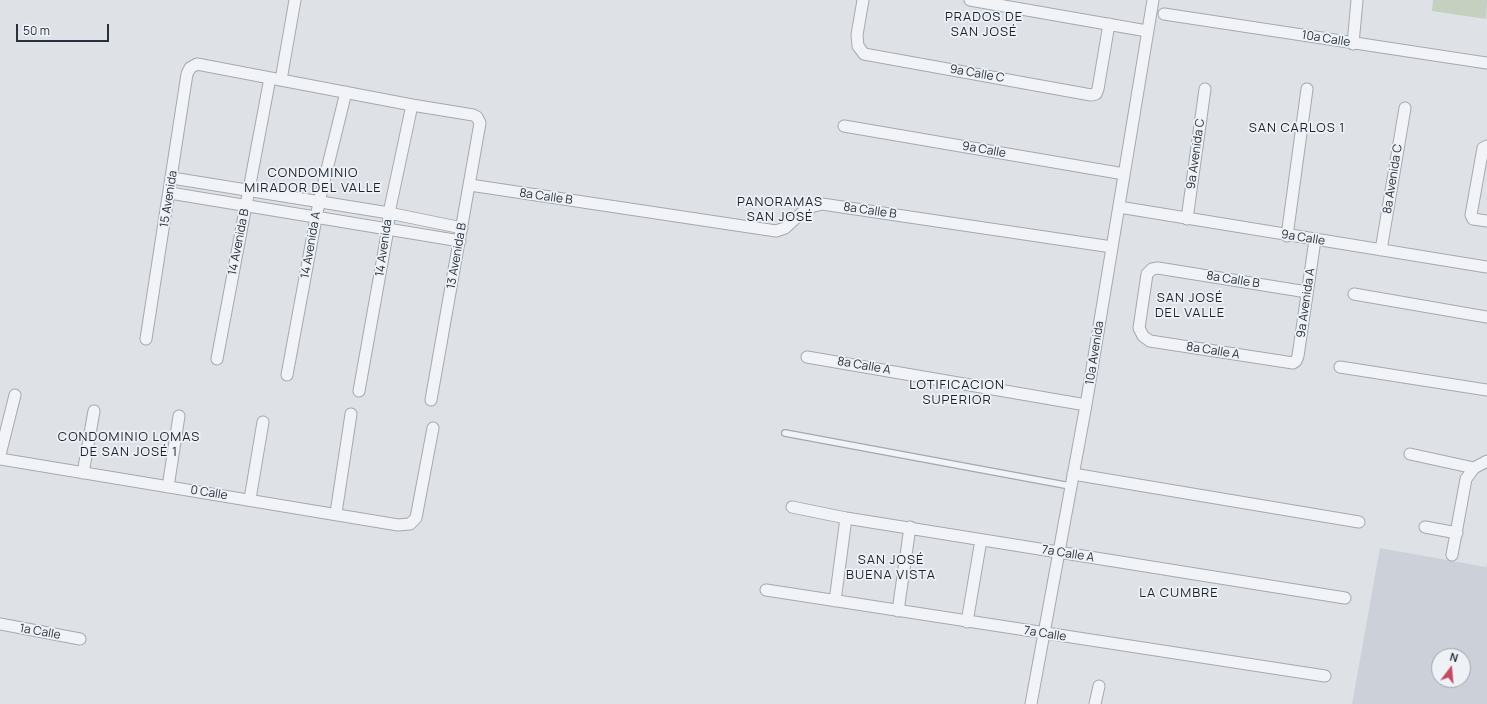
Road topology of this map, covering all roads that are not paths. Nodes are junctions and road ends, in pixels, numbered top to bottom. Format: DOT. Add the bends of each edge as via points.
graph roads {
  1 [pos="295,0"];
  2 [pos="863,0"];
  3 [pos="970,0"];
  4 [pos="1153,0"];
  5 [pos="1357,0"];
  6 [pos="1164,14"];
  7 [pos="1109,24"];
  8 [pos="1147,31"];
  9 [pos="1353,44"];
  10 [pos="1487,63"];
  11 [pos="275,79"];
  12 [pos="1205,90"];
  13 [pos="1307,90"];
  14 [pos="346,92"];
  15 [pos="412,105"];
  16 [pos="1405,108"];
  17 [pos="844,126"];
  18 [pos="1487,146"];
  19 [pos="1124,174"];
  20 [pos="172,178"];
  21 [pos="470,186"];
  22 [pos="247,191"];
  23 [pos="170,193"];
  24 [pos="319,202"];
  25 [pos="246,205"];
  26 [pos="1119,207"];
  27 [pos="389,213"];
  28 [pos="316,217"];
  29 [pos="1187,219"];
  30 [pos="1487,221"];
  31 [pos="462,228"];
  32 [pos="388,229"];
  33 [pos="1287,236"];
  34 [pos="1315,240"];
  35 [pos="460,241"];
  36 [pos="1112,247"];
  37 [pos="1382,250"];
  38 [pos="1487,267"];
  39 [pos="1307,292"];
  40 [pos="1354,294"];
  41 [pos="1487,317"];
  42 [pos="1139,328"];
  43 [pos="146,339"];
  44 [pos="807,356"];
  45 [pos="217,359"];
  46 [pos="1293,363"];
  47 [pos="1340,367"];
  48 [pos="287,375"];
  49 [pos="1487,390"];
  50 [pos="359,391"];
  51 [pos="14,395"];
  52 [pos="431,400"];
  53 [pos="1086,405"];
  54 [pos="94,411"];
  55 [pos="351,414"];
  56 [pos="179,416"];
  57 [pos="263,422"];
  58 [pos="433,428"];
  59 [pos="785,433"];
  60 [pos="1410,454"];
  61 [pos="0,456"];
  62 [pos="0,459"];
  63 [pos="1487,461"];
  64 [pos="1474,468"];
  65 [pos="83,473"];
  66 [pos="1073,474"];
  67 [pos="1070,486"];
  68 [pos="168,487"];
  69 [pos="250,499"];
  70 [pos="792,507"];
  71 [pos="336,514"];
  72 [pos="846,518"];
  73 [pos="1359,522"];
  74 [pos="1425,527"];
  75 [pos="910,528"];
  76 [pos="1457,533"];
  77 [pos="981,540"];
  78 [pos="1059,553"];
  79 [pos="1452,555"];
  80 [pos="766,590"];
  81 [pos="1345,598"];
  82 [pos="835,601"];
  83 [pos="898,611"];
  84 [pos="967,622"];
  85 [pos="0,624"];
  86 [pos="1044,633"];
  87 [pos="80,639"];
  88 [pos="1325,676"];
  89 [pos="1099,686"];
  90 [pos="1031,704"];
  91 [pos="1095,704"];
  1 -- 11 [label="street, 14 Avenida B"];
  2 -- 7 [label="street, 9a Calle C" via="857,35 858,46 864,54 1091,95 1096,94 1098,89"];
  3 -- 7 [label="street"];
  4 -- 8 [label="street, 10a Avenida"];
  5 -- 9 [label="street"];
  6 -- 9 [label="street, 10a Calle"];
  7 -- 8 [label="street"];
  8 -- 19 [label="street, 10a Avenida"];
  9 -- 10 [label="street, 10a Calle"];
  11 -- 14 [label="street"];
  11 -- 20 [label="street, 15 Avenida" via="197,64 190,68"];
  11 -- 22 [label="street, 14 Avenida B"];
  12 -- 29 [label="street, 9a Avenida C"];
  13 -- 33 [label="street"];
  14 -- 15 [label="street"];
  14 -- 24 [label="street, 14 Avenida A"];
  15 -- 21 [label="street, 13 Avenida B" via="477,117 480,123"];
  15 -- 27 [label="street, 14 Avenida"];
  16 -- 37 [label="street, 8a Avenida C"];
  17 -- 19 [label="street, 9a Calle"];
  18 -- 30 [label="street" via="1483,148 1471,215 1473,219"];
  19 -- 26 [label="street, 10a Avenida"];
  20 -- 22 [label="street"];
  20 -- 23 [label="street, 15 Avenida"];
  21 -- 31 [label="street, 13 Avenida B"];
  21 -- 36 [label="street, 8a Calle B" via="776,231 785,228 807,208 822,204"];
  22 -- 24 [label="street"];
  22 -- 25 [label="street, 14 Avenida B"];
  23 -- 25 [label="street"];
  23 -- 43 [label="street, 15 Avenida"];
  24 -- 27 [label="street"];
  24 -- 28 [label="street, 14 Avenida A"];
  25 -- 28 [label="street"];
  25 -- 45 [label="street, 14 Avenida B"];
  26 -- 29 [label="street, 9a Calle"];
  26 -- 36 [label="street, 10a Avenida"];
  27 -- 31 [label="street"];
  27 -- 32 [label="street, 14 Avenida"];
  28 -- 32 [label="street"];
  28 -- 48 [label="street, 14 Avenida A"];
  29 -- 33 [label="street, 9a Calle"];
  31 -- 35 [label="street, 13 Avenida B"];
  32 -- 35 [label="street"];
  32 -- 50 [label="street, 14 Avenida"];
  33 -- 34 [label="street, 9a Calle"];
  34 -- 37 [label="street, 9a Calle"];
  34 -- 39 [label="street, 9a Avenida A"];
  35 -- 52 [label="street, 13 Avenida B"];
  36 -- 53 [label="street, 10a Avenida"];
  37 -- 38 [label="street, 9a Calle"];
  39 -- 42 [label="street, 8a Calle B" via="1152,268 1147,274"];
  39 -- 46 [label="street, 9a Avenida A" via="1298,356"];
  40 -- 41 [label="street"];
  42 -- 46 [label="street, 8a Calle A" via="1143,336 1150,341"];
  44 -- 53 [label="street, 8a Calle A"];
  47 -- 49 [label="street"];
  51 -- 61 [label="street"];
  53 -- 66 [label="street, 10a Avenida"];
  54 -- 65 [label="street"];
  55 -- 71 [label="street"];
  56 -- 68 [label="street"];
  57 -- 69 [label="street"];
  58 -- 71 [label="street, 0 Calle" via="416,518 410,524 398,525"];
  59 -- 67 [label="lane"];
  60 -- 64 [label="street"];
  62 -- 65 [label="street, 0 Calle"];
  63 -- 64 [label="street"];
  64 -- 76 [label="street" via="1466,479"];
  65 -- 68 [label="street, 0 Calle"];
  66 -- 67 [label="street, 10a Avenida"];
  66 -- 73 [label="street"];
  67 -- 78 [label="street, 10a Avenida"];
  68 -- 69 [label="street, 0 Calle"];
  69 -- 71 [label="street, 0 Calle"];
  70 -- 72 [label="street, 7a Calle A"];
  72 -- 75 [label="street, 7a Calle A"];
  72 -- 82 [label="street"];
  74 -- 76 [label="street"];
  75 -- 77 [label="street, 7a Calle A"];
  75 -- 83 [label="street"];
  76 -- 79 [label="street"];
  77 -- 78 [label="street, 7a Calle A"];
  77 -- 84 [label="street"];
  78 -- 81 [label="street, 7a Calle A"];
  78 -- 86 [label="street, 10a Avenida"];
  80 -- 82 [label="street, 7a Calle"];
  82 -- 83 [label="street, 7a Calle"];
  83 -- 84 [label="street, 7a Calle"];
  84 -- 86 [label="street, 7a Calle"];
  85 -- 87 [label="street, 1a Calle"];
  86 -- 88 [label="street, 7a Calle"];
  86 -- 90 [label="street, 10a Avenida"];
  89 -- 91 [label="street"];
}
